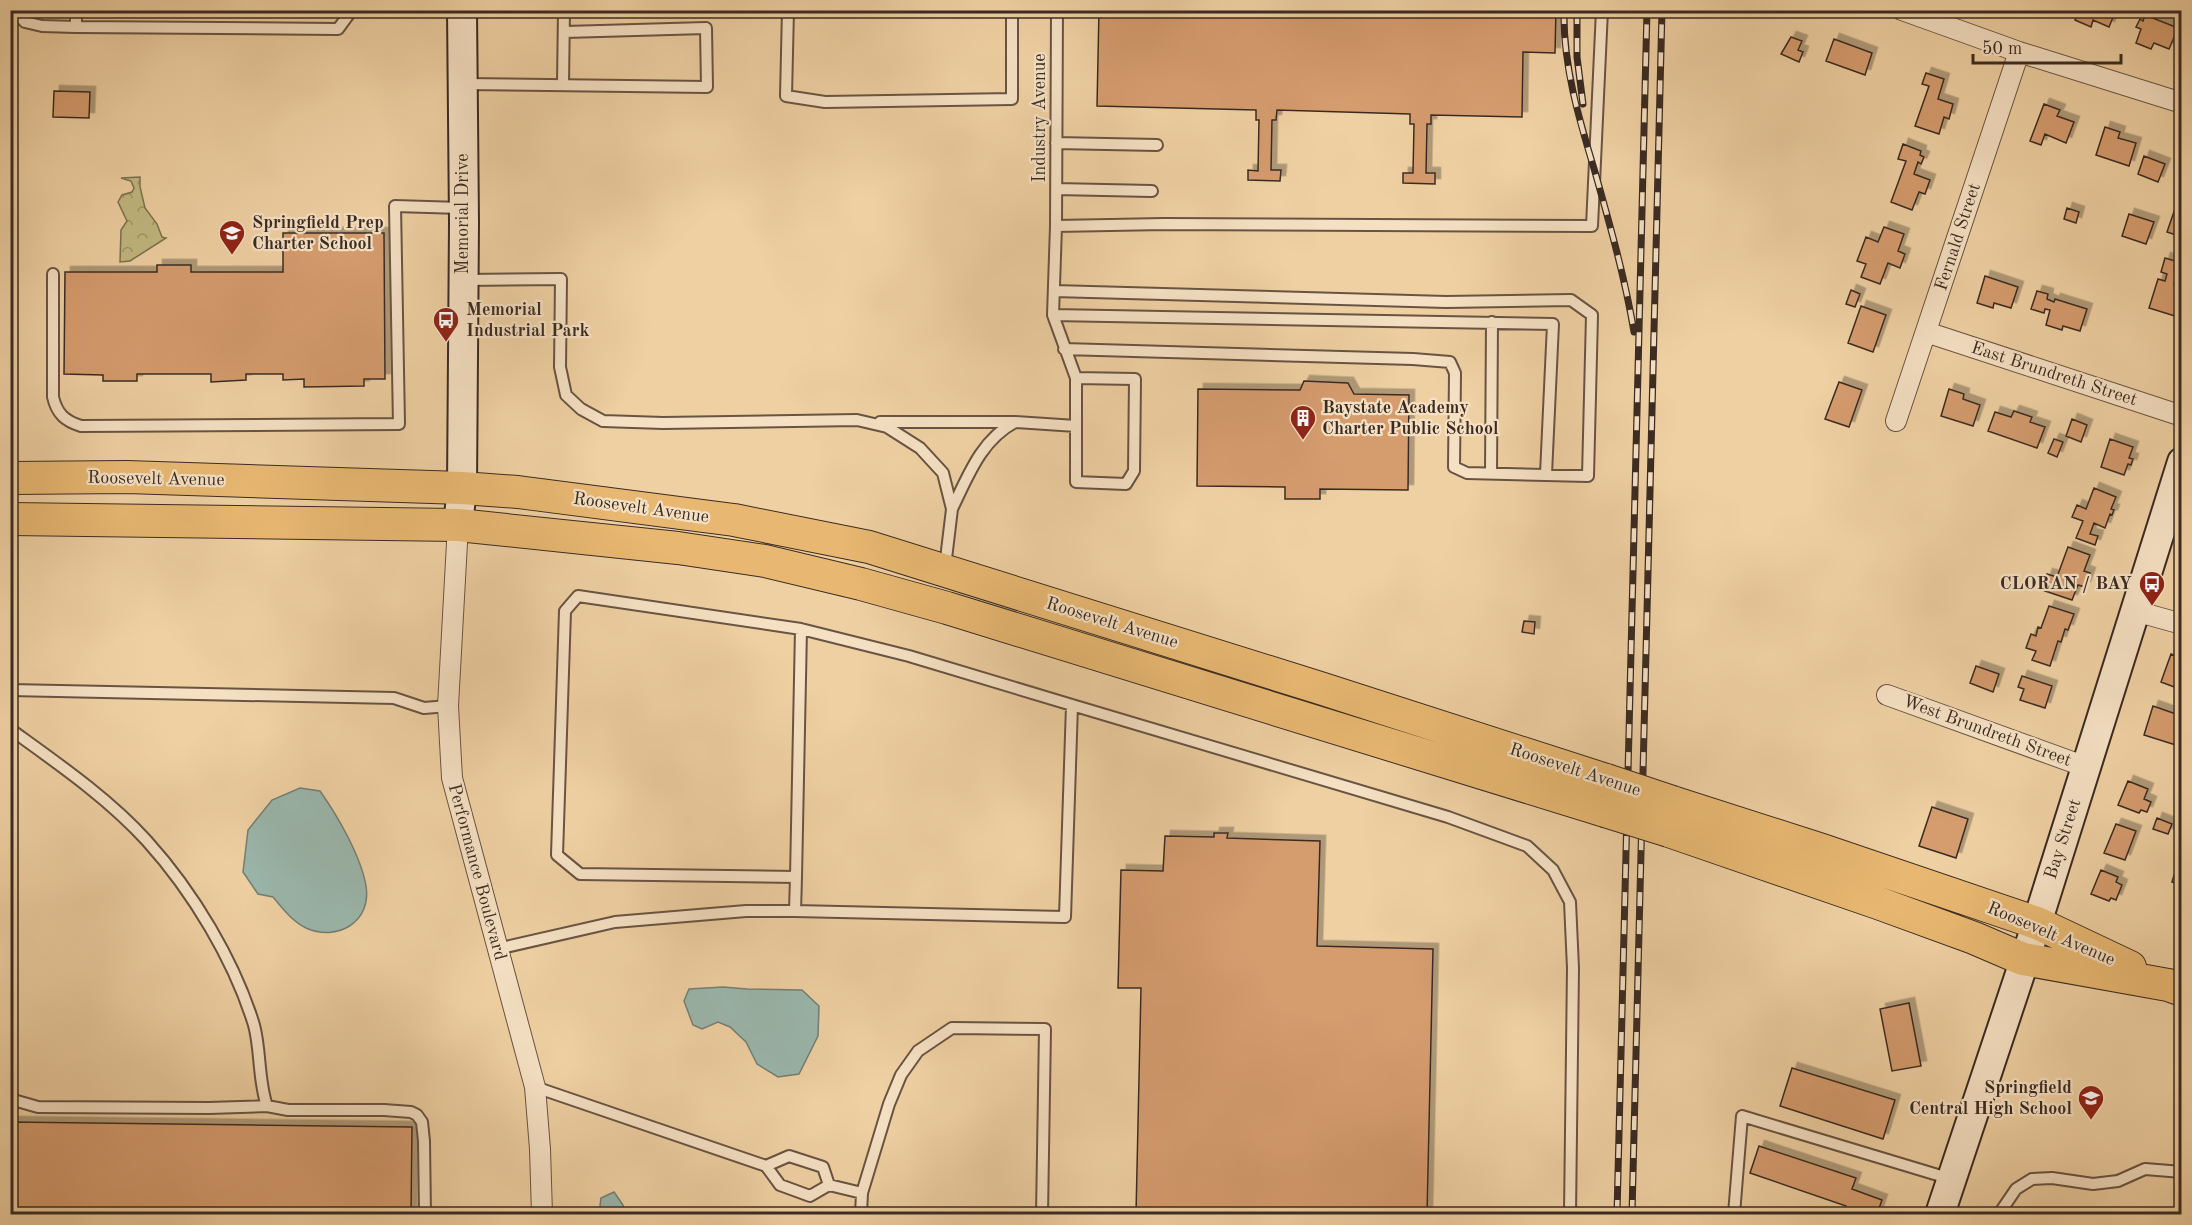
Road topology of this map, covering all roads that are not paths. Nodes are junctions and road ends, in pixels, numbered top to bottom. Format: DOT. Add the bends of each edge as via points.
graph roads {
  1 [pos="14,10"];
  2 [pos="75,10"];
  3 [pos="349,10"];
  4 [pos="462,10"];
  5 [pos="564,10"];
  6 [pos="789,10"];
  7 [pos="1012,10"];
  8 [pos="1057,10"];
  9 [pos="1602,10"];
  10 [pos="1902,10"];
  11 [pos="76,27"];
  12 [pos="565,32"];
  13 [pos="2019,52"];
  14 [pos="462,84"];
  15 [pos="562,84"];
  16 [pos="2181,103"];
  17 [pos="1056,142"];
  18 [pos="1157,145"];
  19 [pos="1056,189"];
  20 [pos="1152,190"];
  21 [pos="464,208"];
  22 [pos="1056,226"];
  23 [pos="54,274"];
  24 [pos="463,280"];
  25 [pos="1054,291"];
  26 [pos="1053,315"];
  27 [pos="1492,322"];
  28 [pos="1926,332"];
  29 [pos="1064,349"];
  30 [pos="1076,378"];
  31 [pos="2181,416"];
  32 [pos="1896,421"];
  33 [pos="865,422"];
  34 [pos="1014,422"];
  35 [pos="1076,426"];
  36 [pos="2181,462"];
  37 [pos="1491,474"];
  38 [pos="1546,474"];
  39 [pos="10,478"];
  40 [pos="462,488"];
  41 [pos="952,508"];
  42 [pos="10,519"];
  43 [pos="458,525"];
  44 [pos="944,570"];
  45 [pos="2135,611"];
  46 [pos="2181,624"];
  47 [pos="801,629"];
  48 [pos="10,690"];
  49 [pos="1887,694"];
  50 [pos="1072,705"];
  51 [pos="448,706"];
  52 [pos="10,729"];
  53 [pos="2086,767"];
  54 [pos="1670,817"];
  55 [pos="796,877"];
  56 [pos="795,911"];
  57 [pos="2037,923"];
  58 [pos="497,949"];
  59 [pos="2024,959"];
  60 [pos="2175,987"];
  61 [pos="535,1087"];
  62 [pos="10,1099"];
  63 [pos="267,1106"];
  64 [pos="766,1166"];
  65 [pos="2181,1172"];
  66 [pos="1951,1179"];
  67 [pos="829,1185"];
  68 [pos="862,1193"];
  69 [pos="425,1215"];
  70 [pos="542,1215"];
  71 [pos="861,1215"];
  72 [pos="1042,1215"];
  73 [pos="1570,1215"];
  74 [pos="1734,1215"];
  75 [pos="1940,1215"];
  76 [pos="1999,1215"];
  1 -- 11 [label="lane" via="25,22"];
  2 -- 11 [label="lane"];
  3 -- 11 [label="lane" via="338,29"];
  4 -- 14 [label="main road, Memorial Drive"];
  5 -- 12 [label="lane"];
  6 -- 7 [label="lane" via="786,96 825,102 1012,99"];
  8 -- 17 [label="lane, Industry Avenue"];
  9 -- 22 [label="lane" via="1592,226"];
  10 -- 13 [label="street"];
  12 -- 15 [label="lane"];
  12 -- 15 [label="lane" via="706,28 707,87"];
  13 -- 16 [label="street"];
  13 -- 28 [label="street, Fernald Street"];
  14 -- 15 [label="lane"];
  14 -- 21 [label="main road, Memorial Drive"];
  17 -- 18 [label="lane"];
  17 -- 19 [label="lane, Industry Avenue"];
  19 -- 20 [label="lane"];
  19 -- 22 [label="lane, Industry Avenue"];
  21 -- 23 [label="lane" via="395,206 399,424 75,424 59,413 53,397"];
  21 -- 24 [label="main road, Memorial Drive"];
  22 -- 25 [label="lane, Industry Avenue"];
  24 -- 33 [label="lane" via="561,279 560,367 566,395 603,421"];
  24 -- 40 [label="main road, Memorial Drive"];
  25 -- 26 [label="lane, Industry Avenue"];
  25 -- 38 [label="lane" via="1446,302 1571,300 1592,315 1588,476"];
  26 -- 27 [label="lane"];
  26 -- 29 [label="lane"];
  27 -- 37 [label="lane"];
  27 -- 38 [label="lane" via="1552,324"];
  28 -- 31 [label="street, East Brundreth Street"];
  28 -- 32 [label="street, Fernald Street"];
  29 -- 30 [label="lane"];
  29 -- 37 [label="lane" via="1450,362 1455,374 1454,467 1467,473"];
  30 -- 35 [label="lane"];
  30 -- 35 [label="lane" via="1135,379 1134,471 1126,484 1076,482"];
  33 -- 34 [label="lane"];
  33 -- 41 [label="lane" via="887,428 920,448 943,473"];
  34 -- 35 [label="lane"];
  34 -- 41 [label="lane" via="1002,429 974,461"];
  36 -- 45 [label="main road, Bay Street"];
  37 -- 38 [label="lane"];
  39 -- 40 [label="main road, Roosevelt Avenue" via="128,477"];
  40 -- 43 [label="main road, Memorial Drive"];
  40 -- 44 [label="main road, Roosevelt Avenue" via="735,520 869,547"];
  41 -- 44 [label="lane"];
  42 -- 43 [label="main road, Roosevelt Avenue"];
  43 -- 51 [label="street, Performance Boulevard"];
  43 -- 54 [label="main road, Roosevelt Avenue, bridge" via="678,548 765,561 861,584 1605,811"];
  44 -- 54 [label="main road, Roosevelt Avenue, bridge" via="1606,780"];
  45 -- 46 [label="street"];
  45 -- 53 [label="main road, Bay Street"];
  47 -- 50 [label="lane" via="909,656"];
  47 -- 55 [label="lane"];
  47 -- 55 [label="lane" via="578,596 565,611 557,855 580,874"];
  48 -- 51 [label="lane" via="394,698 424,708"];
  49 -- 53 [label="street, West Brundreth Street"];
  50 -- 56 [label="lane" via="1065,917"];
  50 -- 73 [label="lane" via="1448,817 1527,846 1553,870 1570,902"];
  51 -- 58 [label="street, Performance Boulevard" via="452,778"];
  52 -- 63 [label="lane" via="119,813 172,872 222,949 238,986 254,1027"];
  53 -- 57 [label="main road, Bay Street"];
  54 -- 57 [label="main road, Roosevelt Avenue" via="1833,854"];
  54 -- 59 [label="main road, Roosevelt Avenue"];
  55 -- 56 [label="lane"];
  56 -- 58 [label="lane" via="615,922"];
  57 -- 59 [label="main road, Bay Street"];
  57 -- 60 [label="main road, Roosevelt Avenue"];
  58 -- 61 [label="street, Performance Boulevard"];
  59 -- 60 [label="main road, Roosevelt Avenue"];
  59 -- 66 [label="main road, Bay Street"];
  61 -- 64 [label="lane"];
  61 -- 70 [label="street, Performance Boulevard"];
  62 -- 63 [label="lane" via="38,1107"];
  63 -- 69 [label="lane" via="288,1110 384,1110 417,1115 422,1122 424,1141"];
  64 -- 67 [label="lane" via="780,1185 810,1196"];
  64 -- 67 [label="lane" via="789,1156 822,1167"];
  65 -- 76 [label="lane" via="2145,1169 2118,1181 2093,1184 2032,1179 2016,1189"];
  66 -- 74 [label="lane" via="1742,1116"];
  66 -- 75 [label="main road, Bay Street"];
  67 -- 68 [label="lane"];
  68 -- 71 [label="lane"];
  68 -- 72 [label="lane" via="889,1104 918,1051 952,1028 1045,1029"];
}
